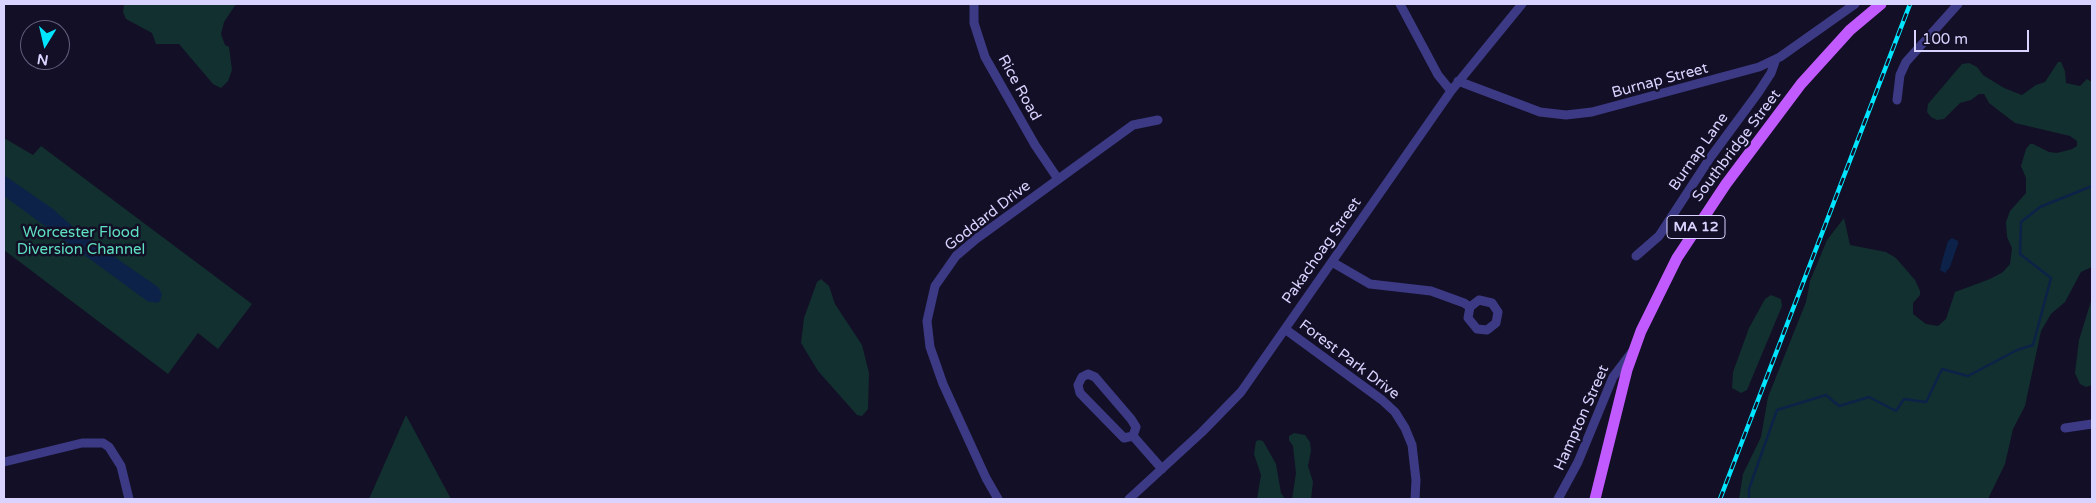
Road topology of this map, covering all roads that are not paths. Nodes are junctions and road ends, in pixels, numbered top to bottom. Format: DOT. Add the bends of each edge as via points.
graph roads {
  1 [pos="974,4"];
  2 [pos="1400,4"];
  3 [pos="1522,4"];
  4 [pos="1855,4"];
  5 [pos="1882,4"];
  6 [pos="1958,4"];
  7 [pos="1776,59"];
  8 [pos="1458,81"];
  9 [pos="1451,91"];
  10 [pos="1897,100"];
  11 [pos="1158,120"];
  12 [pos="1058,179"];
  13 [pos="1636,256"];
  14 [pos="1332,262"];
  15 [pos="1470,306"];
  16 [pos="1285,329"];
  17 [pos="1634,350"];
  18 [pos="2092,424"];
  19 [pos="2065,428"];
  20 [pos="1133,436"];
  21 [pos="4,462"];
  22 [pos="1162,469"];
  23 [pos="1133,498"];
  24 [pos="129,499"];
  25 [pos="998,499"];
  26 [pos="1415,499"];
  27 [pos="1558,499"];
  28 [pos="1595,499"];
  1 -- 12 [label="street, Rice Road" via="974,23 985,57"];
  2 -- 9 [label="street" via="1441,79"];
  3 -- 8 [label="street, Pakachoag Street"];
  4 -- 7 [label="street, Burnap Street"];
  5 -- 17 [label="main road, Southbridge Street / MA 12" via="1826,55 1726,184 1677,258"];
  6 -- 10 [label="street" via="1906,62 1900,75"];
  7 -- 8 [label="street, Burnap Street" via="1742,73 1605,110 1572,115 1540,112"];
  7 -- 13 [label="street, Burnap Lane" via="1771,74 1659,236"];
  8 -- 9 [label="street, Pakachoag Street"];
  9 -- 14 [label="street, Pakachoag Street"];
  11 -- 12 [label="street, Goddard Drive" via="1133,125"];
  12 -- 25 [label="street, Goddard Drive" via="956,256 939,279 928,311 928,339 936,366"];
  14 -- 15 [label="street" via="1370,284 1439,293"];
  14 -- 16 [label="street, Pakachoag Street"];
  16 -- 22 [label="street, Pakachoag Street" via="1229,406"];
  16 -- 26 [label="street, Forest Park Drive" via="1395,412 1412,445"];
  17 -- 27 [label="street, Hampton Street" via="1613,377 1578,462"];
  17 -- 28 [label="main road, Southbridge Street / MA 12"];
  18 -- 19 [label="street"];
  20 -- 20 [label="street" via="1124,438 1080,393 1078,385 1082,377 1088,374 1095,377 1131,419 1136,427"];
  20 -- 22 [label="street"];
  21 -- 24 [label="street" via="95,442 109,447 124,476"];
  22 -- 23 [label="street, Pakachoag Street"];
}
